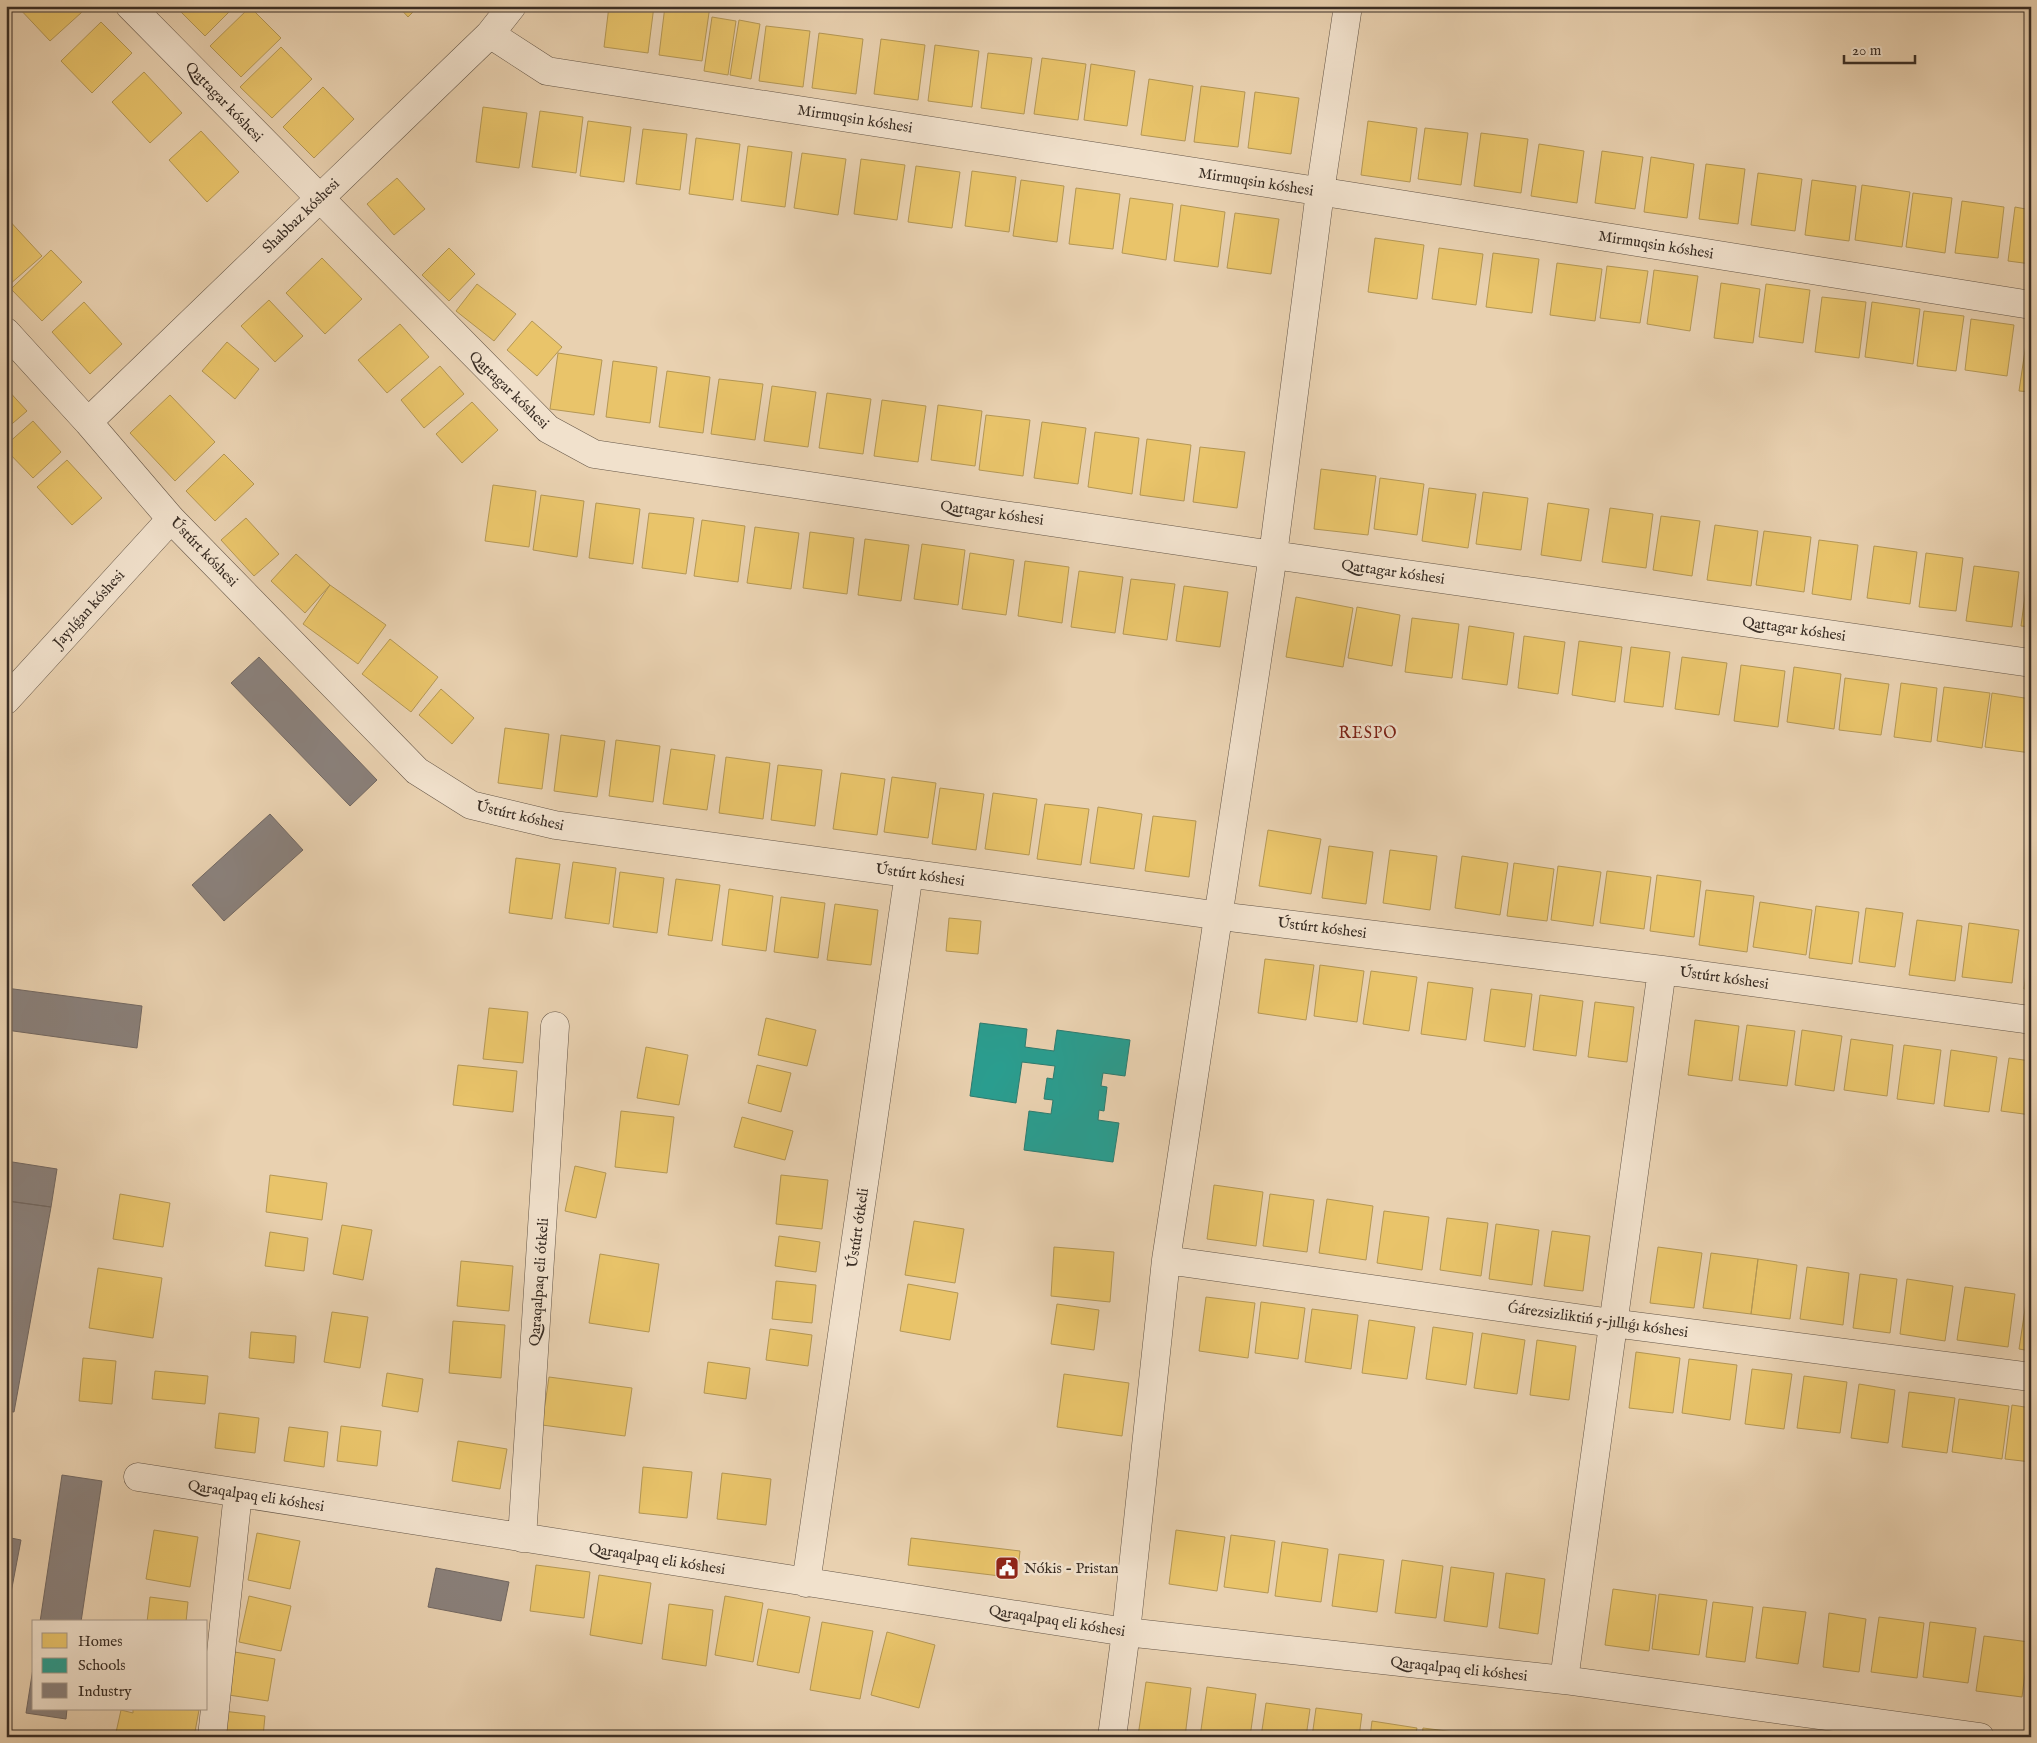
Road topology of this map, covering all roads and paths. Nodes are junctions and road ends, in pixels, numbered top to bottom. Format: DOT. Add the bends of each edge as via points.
graph roads {
  1 [pos="130,6"];
  2 [pos="512,6"];
  3 [pos="1348,6"];
  4 [pos="490,34"];
  5 [pos="1320,192"];
  6 [pos="318,199"];
  7 [pos="2031,305"];
  8 [pos="6,332"];
  9 [pos="88,422"];
  10 [pos="171,519"];
  11 [pos="1273,555"];
  12 [pos="2031,663"];
  13 [pos="6,700"];
  14 [pos="909,873"];
  15 [pos="1217,915"];
  16 [pos="1662,970"];
  17 [pos="2031,1020"];
  18 [pos="555,1026"];
  19 [pos="1166,1260"];
  20 [pos="1612,1323"];
  21 [pos="2031,1376"];
  22 [pos="138,1477"];
  23 [pos="238,1493"];
  24 [pos="522,1538"];
  25 [pos="806,1583"];
  26 [pos="1126,1632"];
  27 [pos="1564,1680"];
  28 [pos="212,1737"];
  29 [pos="1112,1737"];
  30 [pos="1980,1737"];
  1 -- 6 [label="street, Qattagar kóshesi"];
  2 -- 4 [label="street, Shabbaz kóshesi"];
  3 -- 5 [label="street"];
  4 -- 5 [label="street, Mirmuqsin kóshesi" via="547,71"];
  4 -- 6 [label="street, Shabbaz kóshesi"];
  5 -- 7 [label="street, Mirmuqsin kóshesi"];
  5 -- 11 [label="street"];
  6 -- 9 [label="street, Shabbaz kóshesi"];
  6 -- 11 [label="street, Qattagar kóshesi" via="548,429 594,454"];
  8 -- 9 [label="street, Ústúrt kóshesi"];
  9 -- 10 [label="street, Ústúrt kóshesi"];
  10 -- 13 [label="street, Jayılǵan kóshesi"];
  10 -- 14 [label="street, Ústúrt kóshesi" via="417,771 471,805 555,825"];
  11 -- 12 [label="street, Qattagar kóshesi"];
  11 -- 15 [label="street"];
  14 -- 15 [label="street, Ústúrt kóshesi"];
  14 -- 25 [label="street, Ústúrt ótkeli"];
  15 -- 16 [label="street, Ústúrt kóshesi"];
  15 -- 19 [label="street"];
  16 -- 17 [label="street, Ústúrt kóshesi"];
  16 -- 20 [label="street"];
  18 -- 24 [label="street, Qaraqalpaq eli ótkeli"];
  19 -- 20 [label="street, Ǵárezsizliktiń 5-jıllıǵı kóshesi"];
  19 -- 26 [label="street"];
  20 -- 21 [label="street, Ǵárezsizliktiń 5-jıllıǵı kóshesi"];
  20 -- 27 [label="street"];
  22 -- 23 [label="street, Qaraqalpaq eli kóshesi"];
  23 -- 24 [label="street, Qaraqalpaq eli kóshesi"];
  23 -- 28 [label="street"];
  24 -- 25 [label="street, Qaraqalpaq eli kóshesi"];
  25 -- 26 [label="street, Qaraqalpaq eli kóshesi"];
  26 -- 27 [label="street, Qaraqalpaq eli kóshesi"];
  26 -- 29 [label="street"];
  27 -- 30 [label="street, Qaraqalpaq eli kóshesi"];
}
